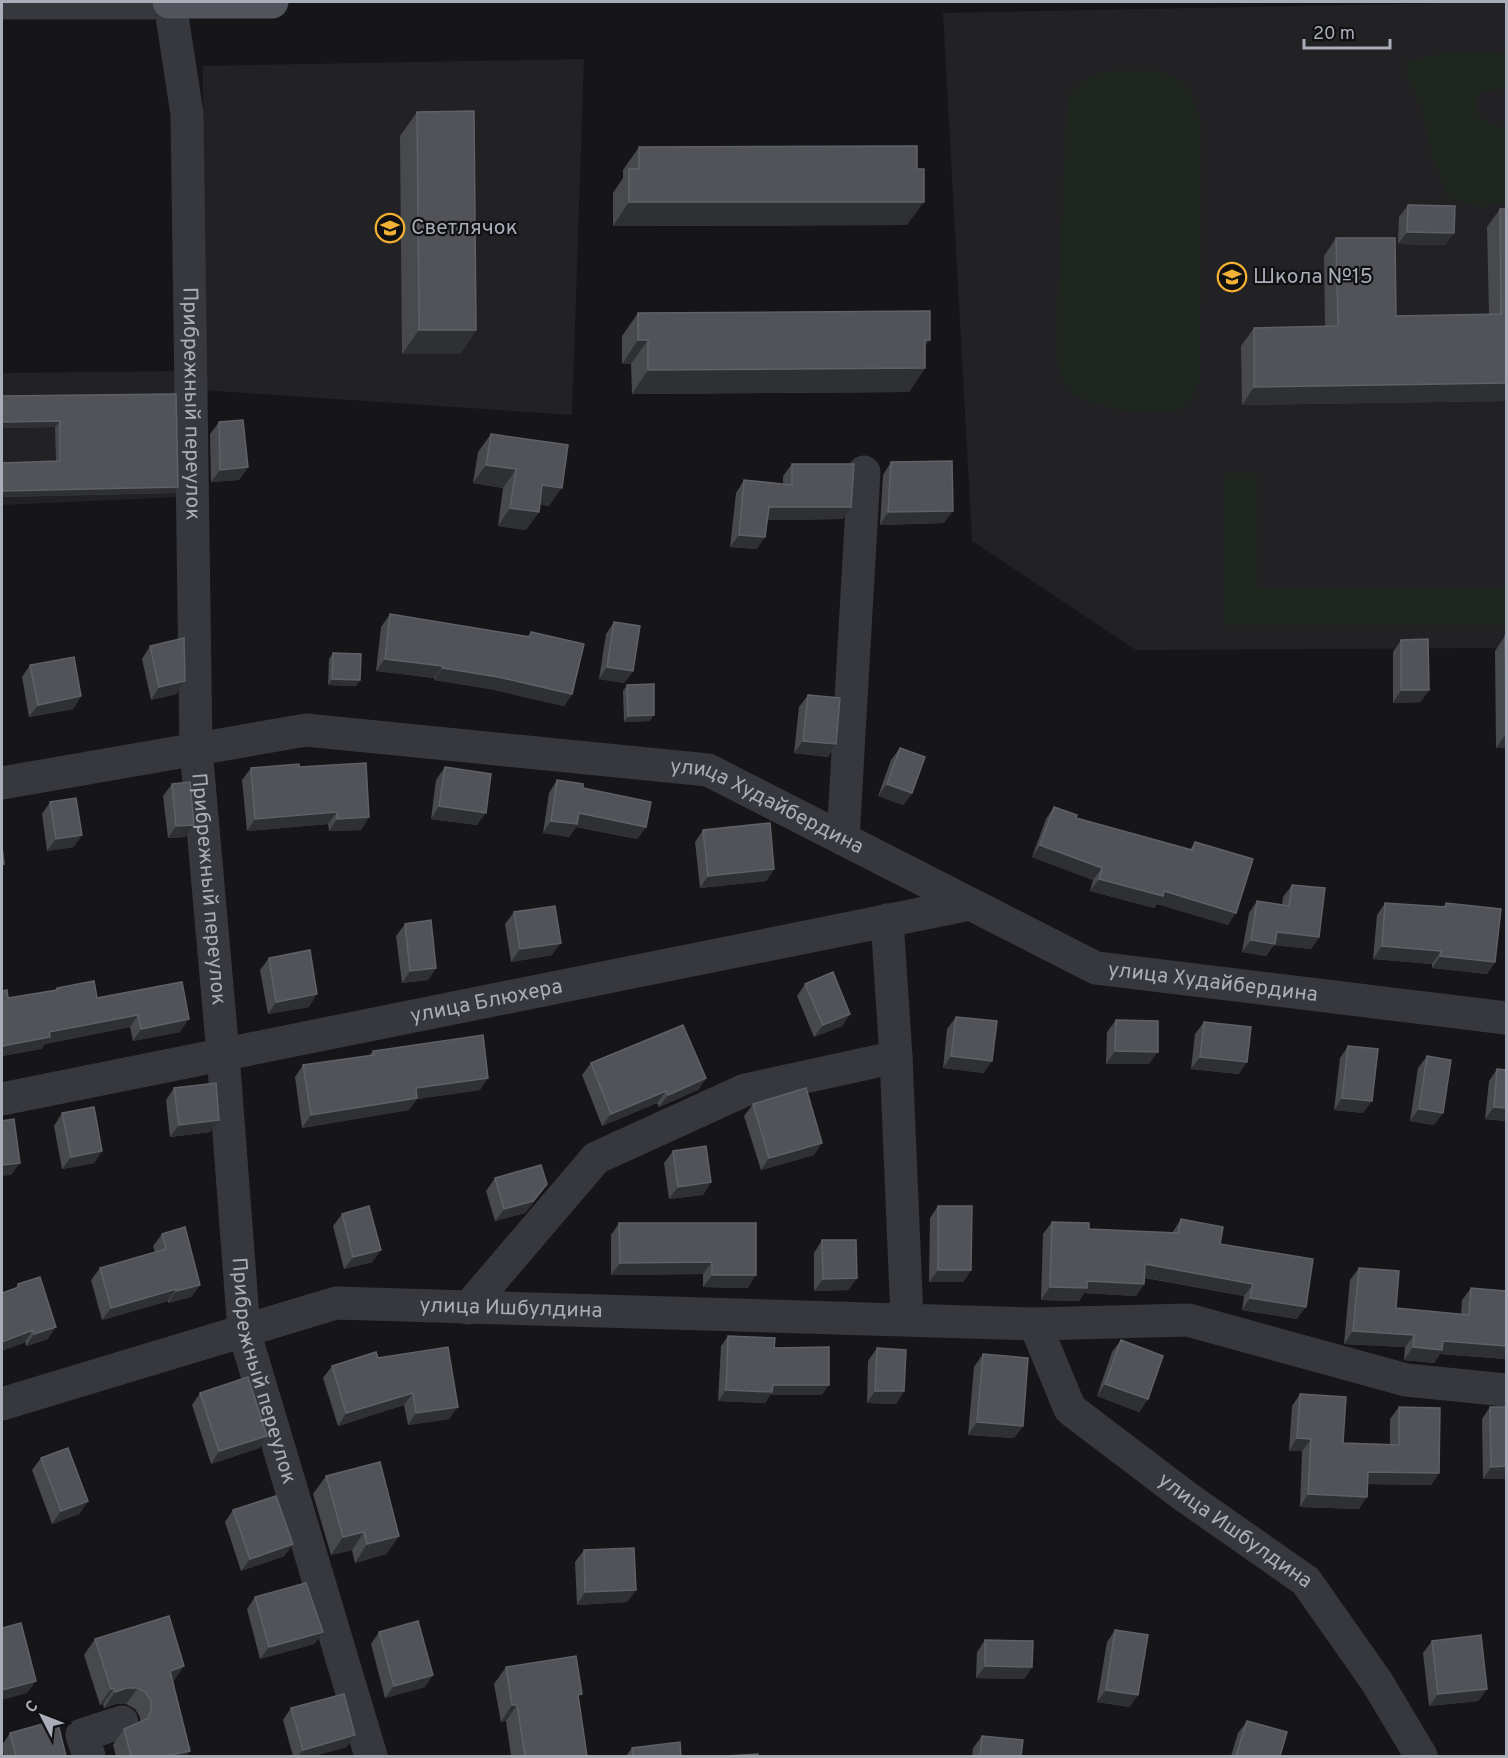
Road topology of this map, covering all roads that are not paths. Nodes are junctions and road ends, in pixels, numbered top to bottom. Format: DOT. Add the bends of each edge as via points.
graph roads {
  1 [pos="169,2"];
  2 [pos="272,2"];
  3 [pos="2,3"];
  4 [pos="864,472"];
  5 [pos="196,749"];
  6 [pos="2,783"];
  7 [pos="843,839"];
  8 [pos="970,904"];
  9 [pos="887,920"];
  10 [pos="1506,1018"];
  11 [pos="223,1054"];
  12 [pos="896,1057"];
  13 [pos="2,1099"];
  14 [pos="468,1308"];
  15 [pos="907,1319"];
  16 [pos="1035,1324"];
  17 [pos="244,1330"];
  18 [pos="1506,1389"];
  19 [pos="2,1404"];
  20 [pos="122,1722"];
  21 [pos="89,1756"];
  22 [pos="371,1756"];
  23 [pos="1421,1756"];
  1 -- 2 [label="main road"];
  1 -- 3 [label="street"];
  1 -- 5 [label="street, Прибрежный переулок" via="187,114"];
  4 -- 7 [label="street"];
  5 -- 6 [label="street, улица Худайбердина"];
  5 -- 7 [label="street, улица Худайбердина" via="306,730 708,770"];
  5 -- 11 [label="street, Прибрежный переулок"];
  7 -- 8 [label="street, улица Худайбердина"];
  8 -- 9 [label="street, улица Блюхера"];
  8 -- 10 [label="street, улица Худайбердина" via="1096,968"];
  9 -- 11 [label="street, улица Блюхера"];
  9 -- 12 [label="street"];
  11 -- 13 [label="street, улица Блюхера"];
  11 -- 17 [label="street, Прибрежный переулок"];
  12 -- 14 [label="street" via="745,1090 596,1158"];
  12 -- 15 [label="street"];
  14 -- 15 [label="street, улица Ишбулдина"];
  14 -- 17 [label="street, улица Ишбулдина" via="336,1303"];
  15 -- 16 [label="street, улица Ишбулдина"];
  16 -- 18 [label="street, улица Ишбулдина" via="1188,1320 1406,1380"];
  16 -- 23 [label="street, улица Ишбулдина" via="1070,1409 1305,1581 1377,1682"];
  17 -- 19 [label="street, улица Ишбулдина"];
  17 -- 22 [label="street, Прибрежный переулок"];
  20 -- 21 [label="street" via="82,1735"];
}
